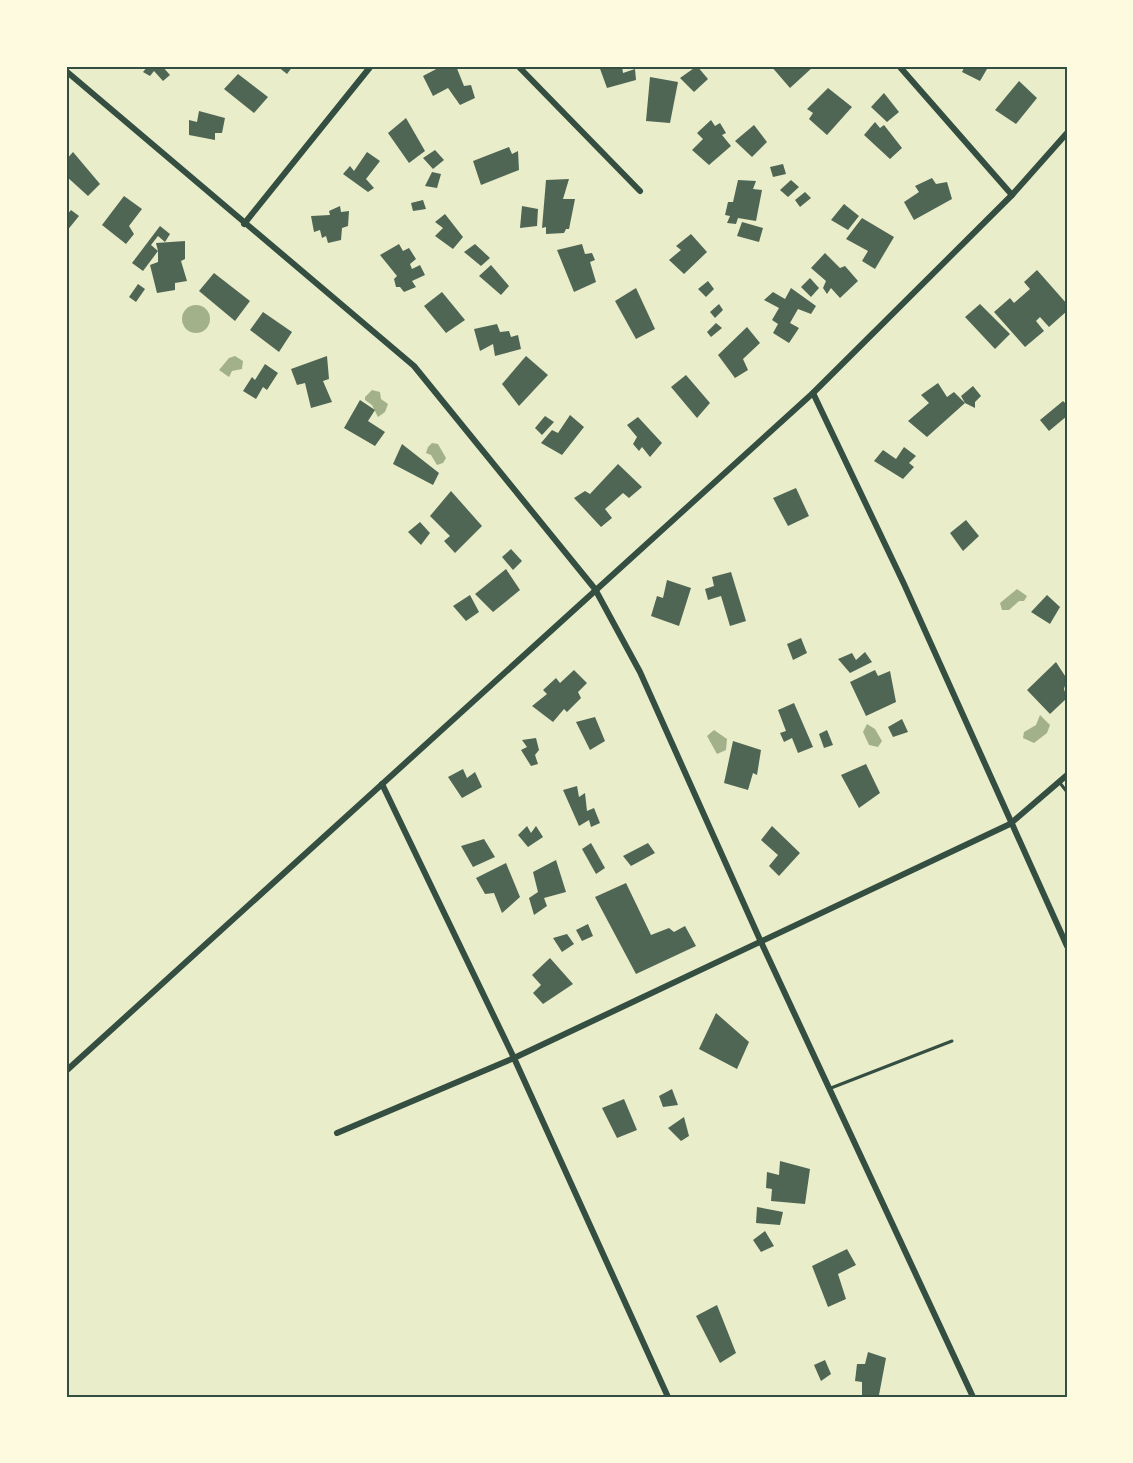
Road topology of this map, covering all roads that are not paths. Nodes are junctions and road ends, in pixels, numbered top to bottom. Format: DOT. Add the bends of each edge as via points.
graph roads {
  1 [pos="371,66"];
  2 [pos="519,66"];
  3 [pos="899,66"];
  4 [pos="66,71"];
  5 [pos="1067,133"];
  6 [pos="640,191"];
  7 [pos="1012,195"];
  8 [pos="244,224"];
  9 [pos="813,393"];
  10 [pos="595,589"];
  11 [pos="1067,775"];
  12 [pos="1059,782"];
  13 [pos="382,783"];
  14 [pos="1067,792"];
  15 [pos="1010,824"];
  16 [pos="761,942"];
  17 [pos="1067,946"];
  18 [pos="952,1041"];
  19 [pos="514,1058"];
  20 [pos="66,1071"];
  21 [pos="830,1089"];
  22 [pos="337,1133"];
  23 [pos="668,1397"];
  24 [pos="973,1397"];
  1 -- 8 [label="street"];
  2 -- 6 [label="street"];
  3 -- 7 [label="street"];
  4 -- 8 [label="street"];
  5 -- 7 [label="street"];
  7 -- 9 [label="street"];
  8 -- 10 [label="street" via="414,366"];
  9 -- 10 [label="street"];
  9 -- 15 [label="street" via="904,584"];
  10 -- 13 [label="street"];
  10 -- 16 [label="street" via="640,672"];
  11 -- 12 [label="street"];
  12 -- 14 [label="lane"];
  12 -- 15 [label="street"];
  13 -- 19 [label="street"];
  13 -- 20 [label="street"];
  15 -- 16 [label="street"];
  15 -- 17 [label="street"];
  16 -- 19 [label="street"];
  16 -- 21 [label="street"];
  18 -- 21 [label="lane"];
  19 -- 22 [label="street"];
  19 -- 23 [label="street"];
  21 -- 24 [label="street"];
}
